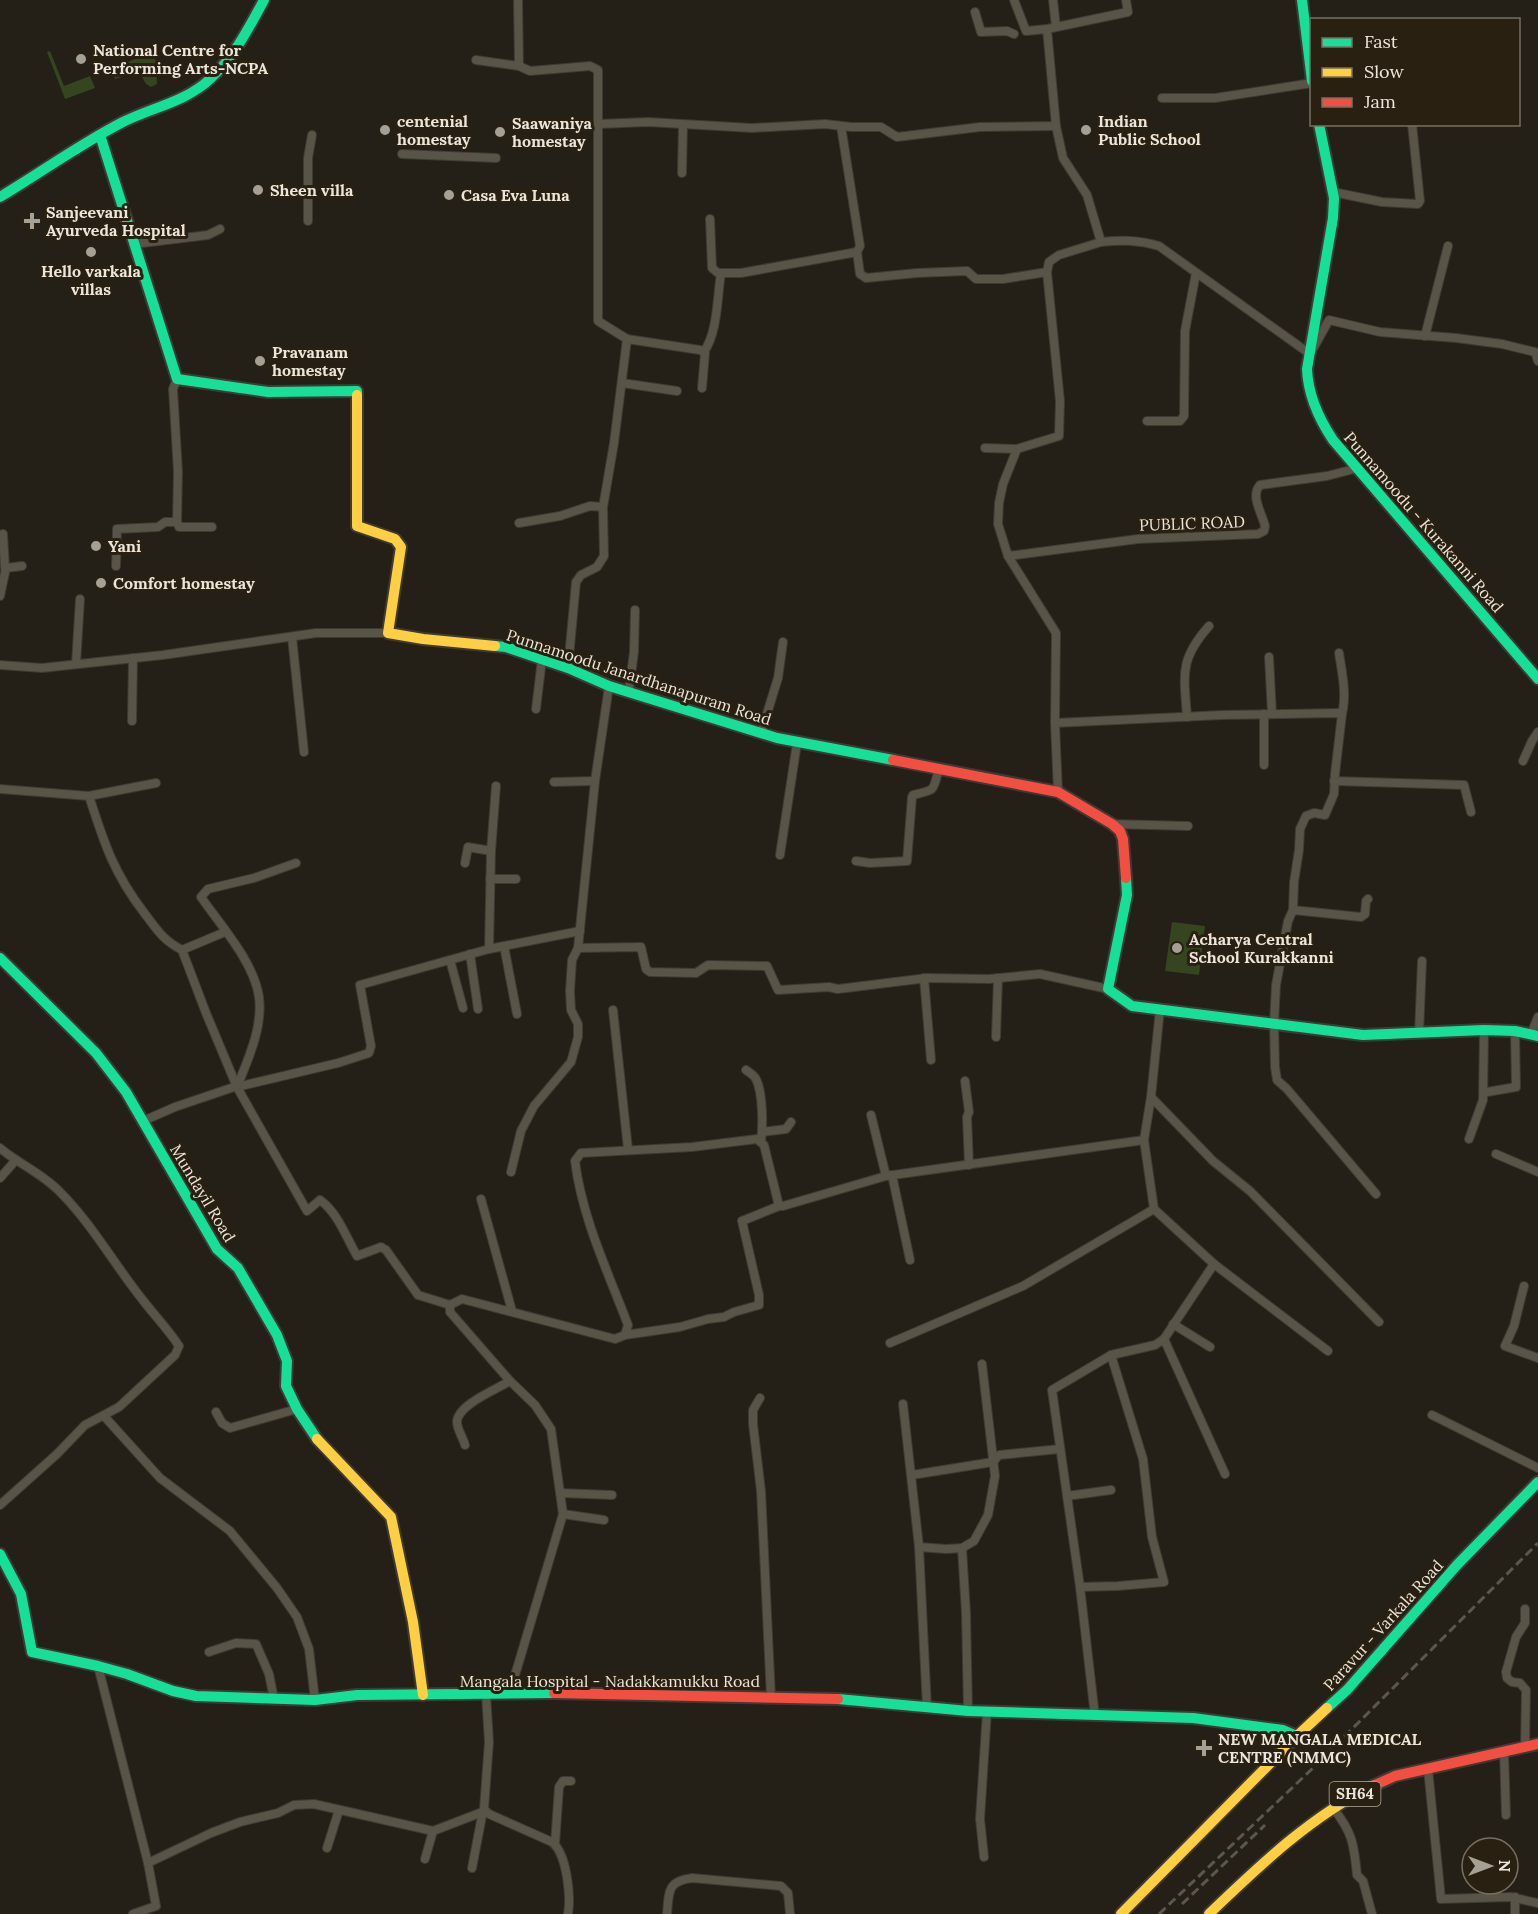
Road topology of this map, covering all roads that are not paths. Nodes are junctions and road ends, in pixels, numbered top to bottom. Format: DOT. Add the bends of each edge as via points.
graph roads {
  1 [pos="264,0"];
  2 [pos="518,0"];
  3 [pos="1014,0"];
  4 [pos="1053,0"];
  5 [pos="1126,0"];
  6 [pos="1302,0"];
  7 [pos="975,12"];
  8 [pos="1056,27"];
  9 [pos="1047,29"];
  10 [pos="1026,31"];
  11 [pos="476,60"];
  12 [pos="519,66"];
  13 [pos="1310,73"];
  14 [pos="1310,82"];
  15 [pos="1162,98"];
  16 [pos="600,124"];
  17 [pos="683,124"];
  18 [pos="841,126"];
  19 [pos="1056,126"];
  20 [pos="1319,126"];
  21 [pos="1412,126"];
  22 [pos="100,135"];
  23 [pos="312,135"];
  24 [pos="402,154"];
  25 [pos="496,158"];
  26 [pos="682,173"];
  27 [pos="1333,192"];
  28 [pos="0,197"];
  29 [pos="710,219"];
  30 [pos="308,221"];
  31 [pos="220,229"];
  32 [pos="1101,242"];
  33 [pos="134,244"];
  34 [pos="1448,246"];
  35 [pos="857,252"];
  36 [pos="1047,272"];
  37 [pos="721,273"];
  38 [pos="1196,273"];
  39 [pos="1425,336"];
  40 [pos="627,339"];
  41 [pos="704,352"];
  42 [pos="1310,354"];
  43 [pos="1537,354"];
  44 [pos="177,379"];
  45 [pos="622,383"];
  46 [pos="702,388"];
  47 [pos="677,391"];
  48 [pos="1147,421"];
  49 [pos="985,448"];
  50 [pos="1017,449"];
  51 [pos="1358,468"];
  52 [pos="603,507"];
  53 [pos="177,522"];
  54 [pos="519,523"];
  55 [pos="212,527"];
  56 [pos="3,534"];
  57 [pos="1008,556"];
  58 [pos="116,566"];
  59 [pos="22,567"];
  60 [pos="5,568"];
  61 [pos="0,596"];
  62 [pos="80,599"];
  63 [pos="634,610"];
  64 [pos="1209,626"];
  65 [pos="388,633"];
  66 [pos="292,637"];
  67 [pos="783,642"];
  68 [pos="1339,653"];
  69 [pos="1269,657"];
  70 [pos="133,658"];
  71 [pos="542,659"];
  72 [pos="76,664"];
  73 [pos="0,665"];
  74 [pos="568,668"];
  75 [pos="1538,679"];
  76 [pos="609,686"];
  77 [pos="629,690"];
  78 [pos="536,709"];
  79 [pos="1268,714"];
  80 [pos="1342,714"];
  81 [pos="1187,717"];
  82 [pos="132,721"];
  83 [pos="1055,723"];
  84 [pos="1538,732"];
  85 [pos="761,733"];
  86 [pos="797,742"];
  87 [pos="304,753"];
  88 [pos="1523,761"];
  89 [pos="1264,765"];
  90 [pos="939,769"];
  91 [pos="595,781"];
  92 [pos="1334,781"];
  93 [pos="554,782"];
  94 [pos="156,783"];
  95 [pos="496,786"];
  96 [pos="0,789"];
  97 [pos="1059,792"];
  98 [pos="89,796"];
  99 [pos="1471,812"];
  100 [pos="1112,824"];
  101 [pos="1188,826"];
  102 [pos="491,850"];
  103 [pos="780,855"];
  104 [pos="856,861"];
  105 [pos="296,862"];
  106 [pos="465,863"];
  107 [pos="490,879"];
  108 [pos="516,879"];
  109 [pos="1368,899"];
  110 [pos="1293,910"];
  111 [pos="580,931"];
  112 [pos="225,932"];
  113 [pos="504,946"];
  114 [pos="578,948"];
  115 [pos="489,949"];
  116 [pos="182,950"];
  117 [pos="470,954"];
  118 [pos="0,958"];
  119 [pos="450,960"];
  120 [pos="1422,961"];
  121 [pos="924,978"];
  122 [pos="998,978"];
  123 [pos="1108,989"];
  124 [pos="463,1008"];
  125 [pos="478,1009"];
  126 [pos="1160,1009"];
  127 [pos="613,1010"];
  128 [pos="517,1014"];
  129 [pos="1538,1017"];
  130 [pos="1274,1024"];
  131 [pos="1484,1030"];
  132 [pos="1515,1031"];
  133 [pos="1419,1033"];
  134 [pos="1534,1035"];
  135 [pos="996,1037"];
  136 [pos="931,1060"];
  137 [pos="746,1070"];
  138 [pos="965,1081"];
  139 [pos="237,1086"];
  140 [pos="1487,1092"];
  141 [pos="1151,1097"];
  142 [pos="871,1115"];
  143 [pos="143,1121"];
  144 [pos="791,1122"];
  145 [pos="762,1132"];
  146 [pos="1469,1139"];
  147 [pos="1144,1140"];
  148 [pos="761,1141"];
  149 [pos="0,1148"];
  150 [pos="628,1149"];
  151 [pos="1496,1154"];
  152 [pos="15,1161"];
  153 [pos="969,1165"];
  154 [pos="511,1172"];
  155 [pos="1538,1172"];
  156 [pos="889,1176"];
  157 [pos="0,1178"];
  158 [pos="1376,1194"];
  159 [pos="481,1199"];
  160 [pos="780,1206"];
  161 [pos="1154,1209"];
  162 [pos="910,1260"];
  163 [pos="1214,1264"];
  164 [pos="1524,1286"];
  165 [pos="450,1305"];
  166 [pos="512,1311"];
  167 [pos="1379,1322"];
  168 [pos="1173,1324"];
  169 [pos="625,1335"];
  170 [pos="1164,1339"];
  171 [pos="890,1343"];
  172 [pos="1210,1347"];
  173 [pos="1328,1351"];
  174 [pos="1111,1355"];
  175 [pos="1538,1358"];
  176 [pos="982,1365"];
  177 [pos="510,1382"];
  178 [pos="760,1398"];
  179 [pos="903,1404"];
  180 [pos="297,1409"];
  181 [pos="216,1412"];
  182 [pos="1432,1415"];
  183 [pos="104,1416"];
  184 [pos="465,1445"];
  185 [pos="1060,1449"];
  186 [pos="993,1462"];
  187 [pos="1538,1468"];
  188 [pos="1225,1474"];
  189 [pos="912,1475"];
  190 [pos="1538,1482"];
  191 [pos="1111,1491"];
  192 [pos="560,1493"];
  193 [pos="612,1495"];
  194 [pos="1067,1496"];
  195 [pos="0,1505"];
  196 [pos="563,1514"];
  197 [pos="604,1520"];
  198 [pos="919,1547"];
  199 [pos="962,1548"];
  200 [pos="0,1554"];
  201 [pos="1080,1587"];
  202 [pos="1525,1609"];
  203 [pos="209,1652"];
  204 [pos="98,1666"];
  205 [pos="510,1692"];
  206 [pos="486,1694"];
  207 [pos="423,1695"];
  208 [pos="771,1697"];
  209 [pos="274,1699"];
  210 [pos="315,1700"];
  211 [pos="927,1708"];
  212 [pos="968,1711"];
  213 [pos="987,1711"];
  214 [pos="1095,1716"];
  215 [pos="1296,1736"];
  216 [pos="1538,1744"];
  217 [pos="1525,1747"];
  218 [pos="1504,1752"];
  219 [pos="1428,1769"];
  220 [pos="571,1781"];
  221 [pos="1333,1808"];
  222 [pos="339,1810"];
  223 [pos="485,1811"];
  224 [pos="1506,1815"];
  225 [pos="433,1831"];
  226 [pos="555,1844"];
  227 [pos="327,1848"];
  228 [pos="984,1857"];
  229 [pos="425,1859"];
  230 [pos="148,1863"];
  231 [pos="472,1868"];
  232 [pos="1515,1897"];
  233 [pos="1538,1903"];
  234 [pos="157,1910"];
  235 [pos="133,1914"];
  236 [pos="568,1914"];
  237 [pos="667,1914"];
  238 [pos="790,1914"];
  239 [pos="1121,1914"];
  240 [pos="1209,1914"];
  241 [pos="1372,1914"];
  242 [pos="1515,1914"];
  1 -- 22 [label="main road" via="232,52 201,88"];
  2 -- 12 [label="street"];
  3 -- 10 [label="street"];
  4 -- 8 [label="street"];
  5 -- 8 [label="street" via="1128,12"];
  6 -- 13 [label="main road"];
  7 -- 10 [label="street" via="981,32"];
  8 -- 9 [label="street"];
  9 -- 10 [label="street"];
  9 -- 19 [label="street"];
  11 -- 12 [label="street"];
  12 -- 16 [label="street" via="530,71 590,66 598,70"];
  14 -- 15 [label="street" via="1215,98"];
  16 -- 17 [label="street"];
  16 -- 40 [label="street" via="598,321"];
  17 -- 18 [label="street" via="752,129"];
  17 -- 26 [label="street"];
  18 -- 19 [label="street" via="881,127 897,137 980,126"];
  18 -- 35 [label="street" via="860,246"];
  19 -- 32 [label="street" via="1063,158 1087,195"];
  20 -- 27 [label="main road, Punnamoodu - Kurakanni Road"];
  21 -- 27 [label="street" via="1418,204 1382,202"];
  22 -- 28 [label="main road"];
  22 -- 33 [label="main road"];
  23 -- 30 [label="street"];
  24 -- 25 [label="street"];
  27 -- 42 [label="main road, Punnamoodu - Kurakanni Road" via="1333,218"];
  29 -- 37 [label="street" via="712,268"];
  31 -- 33 [label="street" via="208,235"];
  32 -- 36 [label="street" via="1059,255 1049,262"];
  32 -- 38 [label="street" via="1143,241 1159,246"];
  33 -- 44 [label="main road"];
  34 -- 39 [label="street"];
  35 -- 36 [label="street" via="860,274 866,278 968,271 975,279 1004,279"];
  35 -- 37 [label="street" via="741,273"];
  36 -- 50 [label="street" via="1060,401 1059,436"];
  37 -- 41 [label="street" via="711,338"];
  38 -- 42 [label="street"];
  38 -- 48 [label="street" via="1185,332 1184,416 1180,421"];
  39 -- 42 [label="street" via="1380,332 1329,320"];
  39 -- 43 [label="street" via="1502,344"];
  40 -- 41 [label="street"];
  40 -- 45 [label="street"];
  41 -- 46 [label="street"];
  42 -- 51 [label="main road, Punnamoodu - Kurakanni Road" via="1307,381 1316,407 1330,436"];
  44 -- 53 [label="street" via="173,389"];
  44 -- 65 [label="main road" via="268,392 357,391 357,526 395,539 402,547"];
  45 -- 47 [label="street"];
  45 -- 52 [label="street"];
  49 -- 50 [label="street"];
  50 -- 57 [label="street" via="1003,484 997,519"];
  51 -- 57 [label="street, PUBLIC ROAD" via="1260,484 1255,496 1265,526 1258,534 1138,539"];
  51 -- 75 [label="main road, Punnamoodu - Kurakanni Road"];
  52 -- 54 [label="street" via="590,506"];
  52 -- 74 [label="street" via="604,556 602,562 576,582"];
  53 -- 55 [label="street" via="179,527"];
  53 -- 58 [label="street" via="117,529"];
  56 -- 60 [label="street"];
  57 -- 83 [label="street" via="1056,633"];
  59 -- 60 [label="street"];
  60 -- 61 [label="street"];
  62 -- 72 [label="street"];
  63 -- 77 [label="street"];
  64 -- 81 [label="street" via="1185,664"];
  65 -- 66 [label="street"];
  65 -- 71 [label="main road, Punnamoodu Janardhanapuram Road" via="506,647"];
  66 -- 70 [label="street"];
  66 -- 87 [label="street"];
  67 -- 85 [label="street" via="778,678"];
  68 -- 80 [label="street"];
  69 -- 79 [label="street"];
  70 -- 72 [label="street"];
  70 -- 82 [label="street"];
  71 -- 74 [label="main road, Punnamoodu Janardhanapuram Road"];
  71 -- 78 [label="street"];
  72 -- 73 [label="street" via="42,668"];
  74 -- 76 [label="main road, Punnamoodu Janardhanapuram Road"];
  76 -- 77 [label="main road, Punnamoodu Janardhanapuram Road"];
  76 -- 91 [label="street"];
  77 -- 85 [label="main road, Punnamoodu Janardhanapuram Road"];
  79 -- 80 [label="street"];
  79 -- 81 [label="street"];
  79 -- 89 [label="street"];
  80 -- 92 [label="street"];
  81 -- 83 [label="street"];
  83 -- 97 [label="street"];
  84 -- 88 [label="street"];
  85 -- 86 [label="main road, Punnamoodu Janardhanapuram Road"];
  86 -- 90 [label="main road, Punnamoodu Janardhanapuram Road"];
  86 -- 103 [label="street"];
  90 -- 97 [label="main road, Punnamoodu Janardhanapuram Road"];
  90 -- 104 [label="street" via="932,790 912,797 907,861"];
  91 -- 93 [label="street"];
  91 -- 111 [label="street"];
  92 -- 99 [label="street" via="1464,785"];
  92 -- 110 [label="street" via="1334,794 1325,815 1306,816 1300,829"];
  94 -- 98 [label="street"];
  95 -- 102 [label="street"];
  96 -- 98 [label="street"];
  97 -- 100 [label="main road, Punnamoodu Janardhanapuram Road"];
  98 -- 116 [label="street" via="107,852 127,891 166,941"];
  100 -- 101 [label="street"];
  100 -- 123 [label="main road" via="1123,839 1127,895"];
  102 -- 106 [label="street" via="468,847"];
  102 -- 107 [label="street"];
  105 -- 112 [label="street" via="208,889 201,897"];
  107 -- 108 [label="street"];
  107 -- 115 [label="street"];
  109 -- 110 [label="street" via="1361,917"];
  110 -- 130 [label="street" via="1276,985"];
  111 -- 113 [label="street"];
  111 -- 114 [label="street"];
  112 -- 116 [label="street"];
  112 -- 139 [label="street" via="249,965 259,997 252,1047"];
  113 -- 115 [label="street"];
  113 -- 128 [label="street"];
  114 -- 121 [label="street" via="641,947 650,972 696,973 708,965 767,966 778,990 838,989"];
  114 -- 154 [label="street" via="572,960 570,991 578,1037 571,1062 534,1106 522,1131"];
  115 -- 117 [label="street"];
  116 -- 139 [label="street"];
  117 -- 119 [label="street"];
  117 -- 125 [label="street"];
  118 -- 143 [label="main road, Mundayil Road" via="96,1053"];
  119 -- 124 [label="street"];
  119 -- 139 [label="street" via="360,984 369,1053"];
  120 -- 133 [label="street"];
  121 -- 122 [label="street"];
  121 -- 136 [label="street"];
  122 -- 123 [label="street" via="1040,974"];
  122 -- 135 [label="street"];
  123 -- 126 [label="main road" via="1132,1006"];
  126 -- 130 [label="main road"];
  126 -- 141 [label="street"];
  127 -- 150 [label="street"];
  129 -- 134 [label="street"];
  130 -- 133 [label="main road" via="1363,1035"];
  130 -- 158 [label="street" via="1277,1080"];
  131 -- 132 [label="main road"];
  131 -- 133 [label="main road"];
  131 -- 146 [label="street" via="1483,1100"];
  132 -- 134 [label="main road"];
  132 -- 140 [label="street" via="1516,1087"];
  137 -- 145 [label="street" via="757,1082"];
  138 -- 153 [label="street"];
  139 -- 143 [label="street"];
  139 -- 165 [label="street" via="307,1211 320,1200 337,1218 357,1256 381,1247 418,1295"];
  141 -- 147 [label="street"];
  141 -- 167 [label="street"];
  142 -- 156 [label="street"];
  143 -- 180 [label="main road, Mundayil Road" via="217,1249 238,1268 277,1335 287,1361 286,1386"];
  144 -- 145 [label="street" via="786,1129"];
  145 -- 148 [label="street"];
  147 -- 153 [label="street"];
  147 -- 161 [label="street"];
  148 -- 150 [label="street"];
  148 -- 160 [label="street"];
  149 -- 152 [label="street"];
  150 -- 169 [label="street" via="581,1153 575,1161 587,1219 628,1325"];
  151 -- 155 [label="street"];
  152 -- 157 [label="street"];
  152 -- 183 [label="street" via="60,1191 179,1346 175,1355 128,1399"];
  153 -- 156 [label="street"];
  156 -- 160 [label="street"];
  156 -- 162 [label="street"];
  159 -- 166 [label="street"];
  160 -- 169 [label="street" via="742,1221 759,1305 680,1327"];
  161 -- 163 [label="street"];
  161 -- 171 [label="street" via="1023,1286"];
  163 -- 168 [label="street"];
  163 -- 173 [label="street"];
  164 -- 175 [label="street" via="1505,1346"];
  165 -- 166 [label="street" via="462,1299"];
  165 -- 177 [label="street" via="450,1312"];
  166 -- 169 [label="street" via="615,1339"];
  168 -- 170 [label="street"];
  168 -- 172 [label="street"];
  170 -- 174 [label="street" via="1155,1345"];
  170 -- 188 [label="street"];
  174 -- 185 [label="street" via="1052,1390"];
  174 -- 201 [label="street" via="1143,1459 1152,1537 1164,1582"];
  176 -- 186 [label="street"];
  177 -- 184 [label="street" via="467,1405 459,1414 457,1423"];
  177 -- 192 [label="street" via="535,1405 551,1430"];
  178 -- 208 [label="street" via="753,1410 753,1424 761,1491"];
  179 -- 189 [label="street"];
  180 -- 181 [label="street" via="230,1428"];
  180 -- 207 [label="main road, Mundayil Road" via="315,1437 391,1517 413,1622"];
  182 -- 187 [label="street"];
  183 -- 195 [label="street" via="85,1425"];
  183 -- 210 [label="street" via="159,1478 230,1531 277,1588 297,1617 309,1649"];
  185 -- 186 [label="street" via="999,1455"];
  185 -- 194 [label="street"];
  186 -- 189 [label="street"];
  186 -- 199 [label="street" via="995,1476 988,1515 974,1541"];
  189 -- 198 [label="street"];
  190 -- 215 [label="main road, Paravur - Varkala Road" via="1457,1565 1347,1690"];
  191 -- 194 [label="street"];
  192 -- 193 [label="street"];
  192 -- 196 [label="street"];
  194 -- 201 [label="street"];
  196 -- 197 [label="street"];
  196 -- 205 [label="street"];
  198 -- 199 [label="street"];
  198 -- 211 [label="street"];
  199 -- 212 [label="street"];
  200 -- 204 [label="main road, Mangala Hospital - Nadakkamukku Road" via="21,1594 32,1652"];
  201 -- 214 [label="street"];
  202 -- 217 [label="street" via="1525,1623 1516,1637 1506,1672 1507,1678 1526,1690"];
  203 -- 209 [label="street" via="236,1643 256,1644 269,1674"];
  204 -- 209 [label="main road, Mangala Hospital - Nadakkamukku Road" via="184,1694"];
  204 -- 230 [label="street"];
  205 -- 206 [label="main road, Mangala Hospital - Nadakkamukku Road"];
  205 -- 208 [label="main road, Mangala Hospital - Nadakkamukku Road"];
  206 -- 207 [label="main road, Mangala Hospital - Nadakkamukku Road"];
  206 -- 223 [label="street" via="489,1742"];
  207 -- 210 [label="main road, Mangala Hospital - Nadakkamukku Road" via="357,1695"];
  208 -- 211 [label="main road, Mangala Hospital - Nadakkamukku Road" via="849,1699"];
  209 -- 210 [label="main road, Mangala Hospital - Nadakkamukku Road"];
  211 -- 212 [label="main road, Mangala Hospital - Nadakkamukku Road"];
  212 -- 213 [label="main road, Mangala Hospital - Nadakkamukku Road"];
  213 -- 214 [label="main road, Mangala Hospital - Nadakkamukku Road"];
  213 -- 228 [label="street" via="981,1820"];
  214 -- 215 [label="main road, Mangala Hospital - Nadakkamukku Road" via="1193,1718 1283,1730"];
  215 -- 239 [label="main road, Paravur - Varkala Road"];
  216 -- 217 [label="main road, SH64"];
  217 -- 218 [label="main road, SH64"];
  218 -- 219 [label="main road, SH64"];
  218 -- 224 [label="street"];
  219 -- 221 [label="main road, SH64" via="1395,1776"];
  219 -- 232 [label="street" via="1441,1899"];
  220 -- 226 [label="street" via="563,1781 559,1786"];
  221 -- 240 [label="main road, SH64"];
  221 -- 241 [label="street" via="1353,1842 1357,1875 1364,1881"];
  222 -- 225 [label="street"];
  222 -- 227 [label="street"];
  222 -- 230 [label="street" via="314,1804 294,1805 278,1814 211,1833"];
  223 -- 225 [label="street"];
  223 -- 226 [label="street"];
  223 -- 231 [label="street"];
  225 -- 229 [label="street"];
  226 -- 236 [label="street" via="568,1884"];
  230 -- 234 [label="street"];
  232 -- 233 [label="street"];
  232 -- 242 [label="street"];
  234 -- 235 [label="street"];
  237 -- 238 [label="street" via="673,1884 692,1878 781,1886 788,1893"];
}
